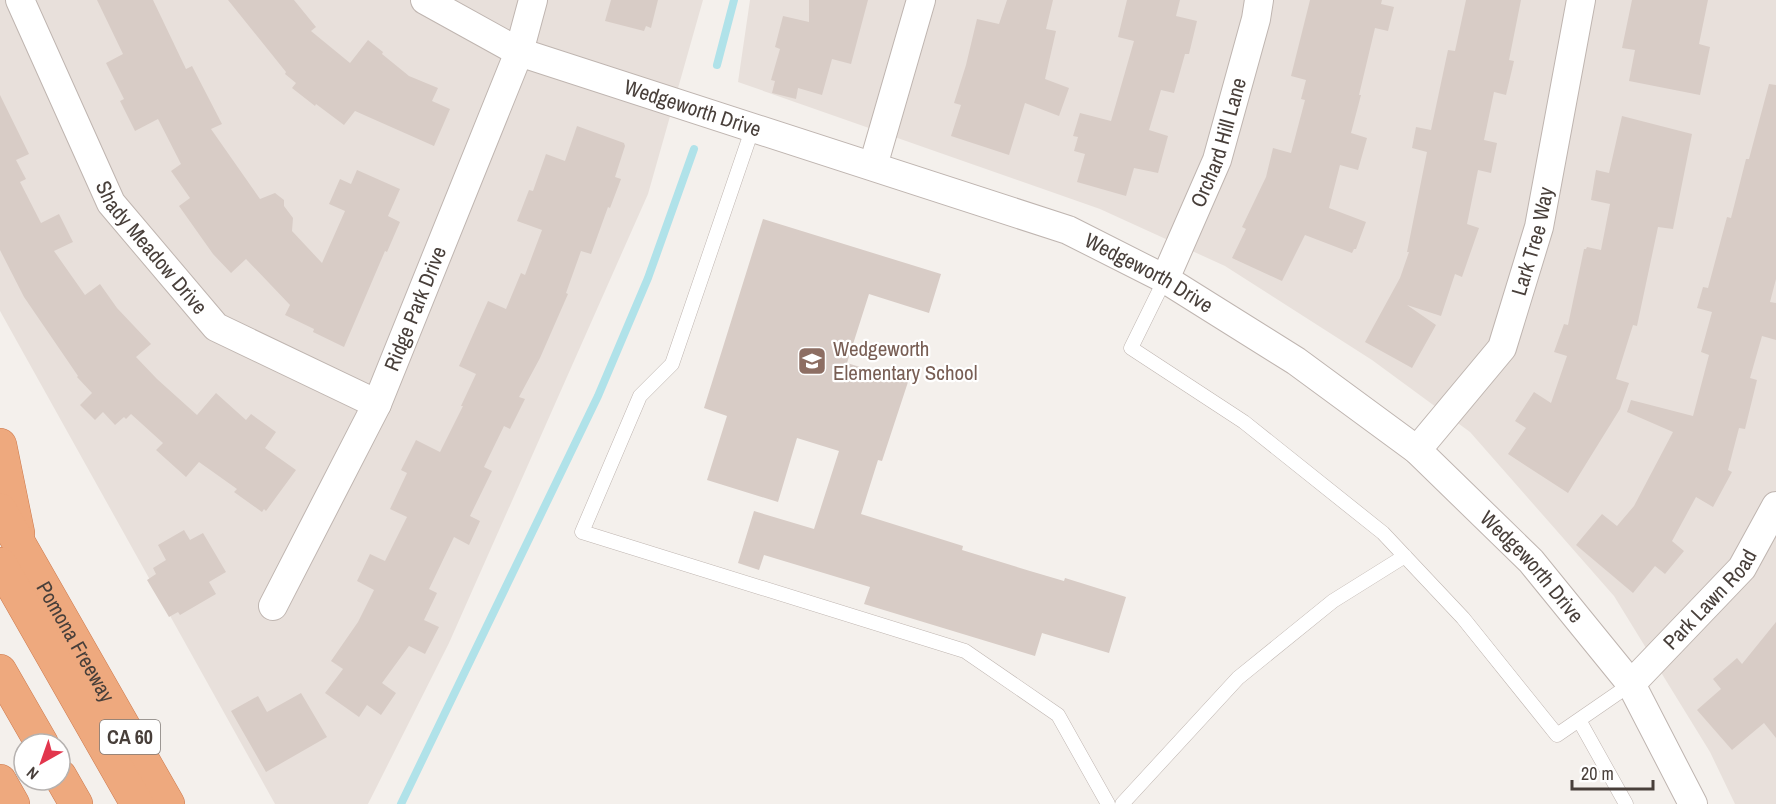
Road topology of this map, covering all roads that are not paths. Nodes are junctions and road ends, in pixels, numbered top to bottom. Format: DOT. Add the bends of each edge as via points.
graph roads {
  1 [pos="20,0"];
  2 [pos="425,0"];
  3 [pos="533,0"];
  4 [pos="921,0"];
  5 [pos="1258,0"];
  6 [pos="1581,0"];
  7 [pos="519,52"];
  8 [pos="753,127"];
  9 [pos="873,166"];
  10 [pos="1165,279"];
  11 [pos="377,404"];
  12 [pos="0,445"];
  13 [pos="1417,450"];
  14 [pos="1776,506"];
  15 [pos="0,510"];
  16 [pos="1405,556"];
  17 [pos="11,557"];
  18 [pos="0,602"];
  19 [pos="273,606"];
  20 [pos="0,670"];
  21 [pos="1631,684"];
  22 [pos="1579,720"];
  23 [pos="35,732"];
  24 [pos="0,781"];
  25 [pos="14,804"];
  26 [pos="115,804"];
  27 [pos="137,804"];
  28 [pos="168,804"];
  29 [pos="1108,804"];
  30 [pos="1122,804"];
  31 [pos="1626,804"];
  32 [pos="1693,804"];
  1 -- 11 [label="street, Shady Meadow Drive" via="111,203 216,327"];
  2 -- 7 [label="street, Wedgeworth Drive"];
  3 -- 7 [label="street, Ridge Park Drive"];
  4 -- 9 [label="street"];
  5 -- 10 [label="street, Orchard Hill Lane" via="1217,160"];
  6 -- 13 [label="street, Lark Tree Way" via="1539,227 1502,348"];
  7 -- 8 [label="street, Wedgeworth Drive"];
  7 -- 11 [label="street, Ridge Park Drive"];
  8 -- 9 [label="street, Wedgeworth Drive"];
  8 -- 29 [label="lane" via="672,364 640,396 582,532 965,651 1058,715"];
  9 -- 10 [label="street, Wedgeworth Drive" via="1068,230"];
  10 -- 13 [label="street, Wedgeworth Drive" via="1296,361"];
  10 -- 16 [label="lane" via="1131,348 1244,422 1383,533"];
  11 -- 19 [label="street, Ridge Park Drive"];
  12 -- 17 [label="highway"];
  13 -- 21 [label="street, Wedgeworth Drive" via="1531,561"];
  14 -- 21 [label="street, Park Lawn Road" via="1742,568"];
  15 -- 17 [label="highway, Pomona Freeway / CA 60"];
  16 -- 22 [label="lane" via="1463,618 1557,735"];
  16 -- 30 [label="lane" via="1333,601 1238,678"];
  17 -- 27 [label="highway"];
  17 -- 28 [label="highway, Pomona Freeway / CA 60"];
  18 -- 26 [label="highway"];
  20 -- 23 [label="highway"];
  21 -- 22 [label="lane"];
  21 -- 32 [label="street, Wedgeworth Drive"];
  22 -- 31 [label="lane"];
  24 -- 25 [label="highway"];
}
